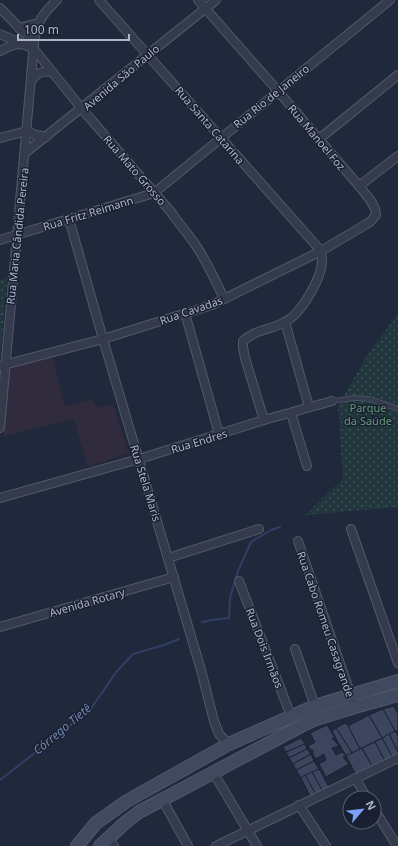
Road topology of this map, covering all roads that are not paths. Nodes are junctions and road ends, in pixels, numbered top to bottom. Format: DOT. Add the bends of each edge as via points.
graph roads {
  1 [pos="57,0"];
  2 [pos="99,0"];
  3 [pos="198,0"];
  4 [pos="216,0"];
  5 [pos="390,0"];
  6 [pos="0,8"];
  7 [pos="205,9"];
  8 [pos="38,23"];
  9 [pos="19,28"];
  10 [pos="0,34"];
  11 [pos="20,43"];
  12 [pos="34,46"];
  13 [pos="0,51"];
  14 [pos="147,54"];
  15 [pos="53,72"];
  16 [pos="398,75"];
  17 [pos="31,81"];
  18 [pos="278,91"];
  19 [pos="82,109"];
  20 [pos="27,131"];
  21 [pos="46,137"];
  22 [pos="221,137"];
  23 [pos="0,138"];
  24 [pos="319,139"];
  25 [pos="25,153"];
  26 [pos="398,156"];
  27 [pos="359,186"];
  28 [pos="154,193"];
  29 [pos="372,202"];
  30 [pos="69,219"];
  31 [pos="17,235"];
  32 [pos="0,240"];
  33 [pos="321,251"];
  34 [pos="224,299"];
  35 [pos="186,313"];
  36 [pos="285,322"];
  37 [pos="103,339"];
  38 [pos="2,366"];
  39 [pos="332,401"];
  40 [pos="309,407"];
  41 [pos="398,409"];
  42 [pos="291,412"];
  43 [pos="264,420"];
  44 [pos="0,428"];
  45 [pos="219,434"];
  46 [pos="139,459"];
  47 [pos="307,466"];
  48 [pos="0,498"];
  49 [pos="259,529"];
  50 [pos="351,529"];
  51 [pos="298,541"];
  52 [pos="168,558"];
  53 [pos="174,577"];
  54 [pos="239,581"];
  55 [pos="0,627"];
  56 [pos="295,648"];
  57 [pos="398,663"];
  58 [pos="398,681"];
  59 [pos="398,695"];
  60 [pos="353,701"];
  61 [pos="315,706"];
  62 [pos="290,716"];
  63 [pos="229,744"];
  64 [pos="398,758"];
  65 [pos="213,772"];
  66 [pos="355,778"];
  67 [pos="362,790"];
  68 [pos="162,799"];
  69 [pos="299,805"];
  70 [pos="382,822"];
  71 [pos="247,831"];
  72 [pos="108,843"];
  73 [pos="77,846"];
  74 [pos="188,846"];
  75 [pos="216,846"];
  76 [pos="257,846"];
  77 [pos="326,846"];
  78 [pos="397,846"];
  1 -- 8 [label="street"];
  2 -- 14 [label="street, Rua Santa Catarina"];
  3 -- 7 [label="street, Rua Manoel Foz"];
  4 -- 7 [label="street, Avenida São Paulo"];
  5 -- 18 [label="street, Rua Rio de Janeiro"];
  6 -- 9 [label="street, Rua Mato Grosso"];
  7 -- 14 [label="street, Avenida São Paulo"];
  7 -- 18 [label="street, Rua Manoel Foz"];
  8 -- 9 [label="street"];
  8 -- 12 [label="street, Rua Maria Cândida Pereira"];
  9 -- 12 [label="street, Rua Mato Grosso"];
  10 -- 11 [label="street"];
  11 -- 12 [label="street"];
  11 -- 13 [label="street"];
  12 -- 15 [label="street, Rua Mato Grosso"];
  12 -- 17 [label="street, Rua Maria Cândida Pereira"];
  14 -- 19 [label="street, Avenida São Paulo"];
  14 -- 22 [label="street, Rua Santa Catarina"];
  15 -- 17 [label="street" via="42,71"];
  15 -- 19 [label="street, Rua Mato Grosso"];
  16 -- 24 [label="street"];
  17 -- 20 [label="street, Rua Maria Cândida Pereira"];
  18 -- 22 [label="street, Rua Rio de Janeiro"];
  18 -- 24 [label="street, Rua Manoel Foz"];
  19 -- 21 [label="street, Avenida São Paulo"];
  19 -- 28 [label="street, Rua Mato Grosso"];
  20 -- 21 [label="street"];
  20 -- 23 [label="street"];
  20 -- 25 [label="street, Rua Maria Cândida Pereira"];
  21 -- 25 [label="street, Avenida São Paulo"];
  22 -- 28 [label="street, Rua Rio de Janeiro"];
  22 -- 33 [label="street, Rua Santa Catarina"];
  24 -- 27 [label="street, Rua Manoel Foz"];
  25 -- 31 [label="street, Rua Maria Cândida Pereira"];
  26 -- 27 [label="street"];
  27 -- 29 [label="street, Rua Manoel Foz"];
  28 -- 30 [label="street, Rua Fritz Reimann"];
  28 -- 34 [label="street, Rua Mato Grosso" via="196,246"];
  29 -- 33 [label="street, Rua Cavadas" via="376,210 374,218"];
  30 -- 31 [label="street, Rua Fritz Reimann"];
  30 -- 37 [label="street, Rua Stela Maris"];
  31 -- 32 [label="street, Rua Fritz Reimann"];
  31 -- 38 [label="street, Rua Maria Cândida Pereira"];
  33 -- 34 [label="street, Rua Cavadas"];
  33 -- 36 [label="street" via="322,261 309,295 296,313"];
  34 -- 35 [label="street, Rua Cavadas"];
  35 -- 37 [label="street, Rua Cavadas"];
  35 -- 45 [label="street"];
  36 -- 40 [label="street"];
  36 -- 43 [label="street" via="250,335 243,341 242,347"];
  37 -- 38 [label="street, Rua Cavadas"];
  37 -- 46 [label="street, Rua Stela Maris"];
  38 -- 44 [label="street, Rua Maria Cândida Pereira"];
  39 -- 40 [label="street, Rua Endres"];
  39 -- 41 [label="lane, Rua Endres" via="370,399"];
  40 -- 42 [label="street, Rua Endres"];
  42 -- 43 [label="street, Rua Endres"];
  42 -- 47 [label="street"];
  43 -- 45 [label="street, Rua Endres"];
  45 -- 46 [label="street, Rua Endres"];
  46 -- 48 [label="street, Rua Endres"];
  46 -- 52 [label="street, Rua Stela Maris"];
  49 -- 52 [label="street"];
  50 -- 57 [label="street"];
  51 -- 60 [label="street, Rua Cabo Romeu Casagrande"];
  52 -- 53 [label="street, Rua Stela Maris"];
  53 -- 55 [label="street, Avenida Rotary"];
  53 -- 63 [label="street, Rua Stela Maris" via="214,721 219,734"];
  54 -- 62 [label="street, Rua Dois Irmãos"];
  56 -- 61 [label="street"];
  58 -- 60 [label="main road"];
  59 -- 60 [label="main road"];
  60 -- 61 [label="main road"];
  60 -- 65 [label="main road"];
  61 -- 62 [label="main road"];
  62 -- 63 [label="main road"];
  63 -- 73 [label="main road" via="127,801 96,823"];
  64 -- 66 [label="street"];
  65 -- 68 [label="main road"];
  65 -- 71 [label="street"];
  66 -- 67 [label="street"];
  66 -- 69 [label="street"];
  68 -- 72 [label="main road" via="132,816"];
  68 -- 74 [label="street"];
  69 -- 71 [label="street"];
  69 -- 77 [label="street"];
  70 -- 78 [label="street"];
  71 -- 75 [label="street"];
  71 -- 76 [label="street"];
}
